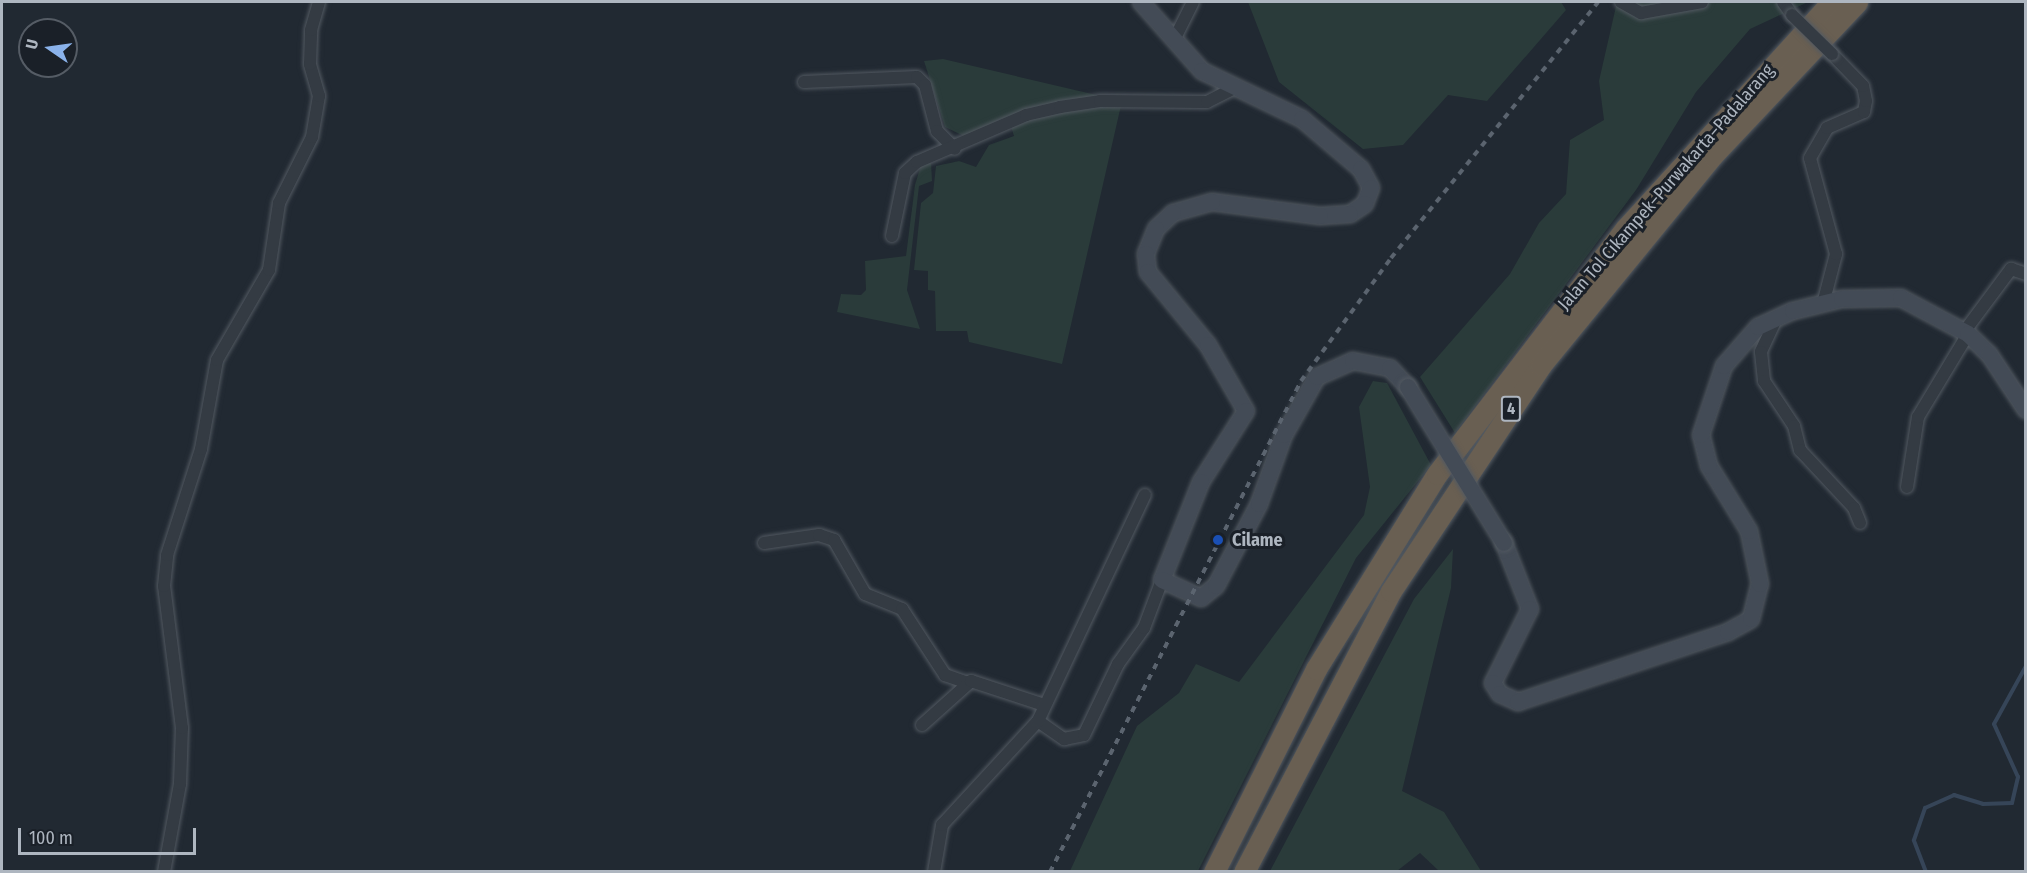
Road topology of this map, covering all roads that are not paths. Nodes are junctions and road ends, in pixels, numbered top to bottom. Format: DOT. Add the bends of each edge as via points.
graph roads {
  1 [pos="319,2"];
  2 [pos="1141,2"];
  3 [pos="1193,2"];
  4 [pos="1621,2"];
  5 [pos="1702,2"];
  6 [pos="1783,2"];
  7 [pos="1832,2"];
  8 [pos="1857,2"];
  9 [pos="1175,38"];
  10 [pos="804,82"];
  11 [pos="1234,88"];
  12 [pos="955,148"];
  13 [pos="892,236"];
  14 [pos="2025,274"];
  15 [pos="1823,304"];
  16 [pos="1778,316"];
  17 [pos="1966,333"];
  18 [pos="2025,410"];
  19 [pos="1907,487"];
  20 [pos="1145,495"];
  21 [pos="1860,523"];
  22 [pos="764,543"];
  23 [pos="1162,580"];
  24 [pos="968,683"];
  25 [pos="1044,705"];
  26 [pos="1038,721"];
  27 [pos="922,725"];
  28 [pos="164,872"];
  29 [pos="934,872"];
  30 [pos="1214,872"];
  31 [pos="1244,872"];
  1 -- 28 [label="street" via="311,30 310,64 319,96 312,137 279,203 268,270 217,360 201,449 167,555 164,586 182,728 180,784"];
  2 -- 9 [label="street"];
  3 -- 9 [label="street"];
  4 -- 5 [label="street" via="1641,13"];
  6 -- 15 [label="street, bridge" via="1866,93 1864,112 1827,128 1810,158 1836,254"];
  7 -- 30 [label="highway, Jalan Tol Cikampek–Purwakarta–Padalarang / 4" via="1626,228 1437,474 1316,669"];
  8 -- 31 [label="highway, Jalan Tol Cikampek–Purwakarta–Padalarang / 4" via="1713,155 1541,364 1391,591"];
  9 -- 11 [label="street" via="1197,66"];
  10 -- 12 [label="street" via="917,77 925,85 937,131"];
  11 -- 12 [label="street" via="1207,102 1100,101 1060,107 1026,116"];
  11 -- 23 [label="street" via="1313,127 1361,169 1371,193 1357,210 1339,216 1201,203 1173,213 1156,229 1146,254 1148,272 1208,345 1246,411 1201,482"];
  12 -- 13 [label="street" via="909,167"];
  14 -- 17 [label="street" via="2011,269"];
  15 -- 16 [label="street"];
  15 -- 17 [label="street" via="1901,298"];
  16 -- 21 [label="street" via="1761,352 1764,381 1794,426 1800,450 1848,501"];
  16 -- 23 [label="street, bridge" via="1758,327 1724,366 1701,435 1709,466 1743,515 1757,561 1759,592 1747,623 1546,696 1510,701 1496,690 1495,677 1530,609 1504,543 1408,387 1390,368 1353,361 1317,377 1284,435 1259,504 1216,586 1201,598"];
  17 -- 18 [label="street" via="1989,354"];
  17 -- 19 [label="street" via="1918,417"];
  20 -- 25 [label="street" via="1082,636"];
  22 -- 24 [label="street" via="819,536 834,540 865,594 902,609 945,675"];
  23 -- 26 [label="street" via="1144,628 1118,664 1084,735 1065,739"];
  24 -- 25 [label="street"];
  24 -- 27 [label="street"];
  25 -- 26 [label="street"];
  26 -- 29 [label="street" via="942,825"];
}
